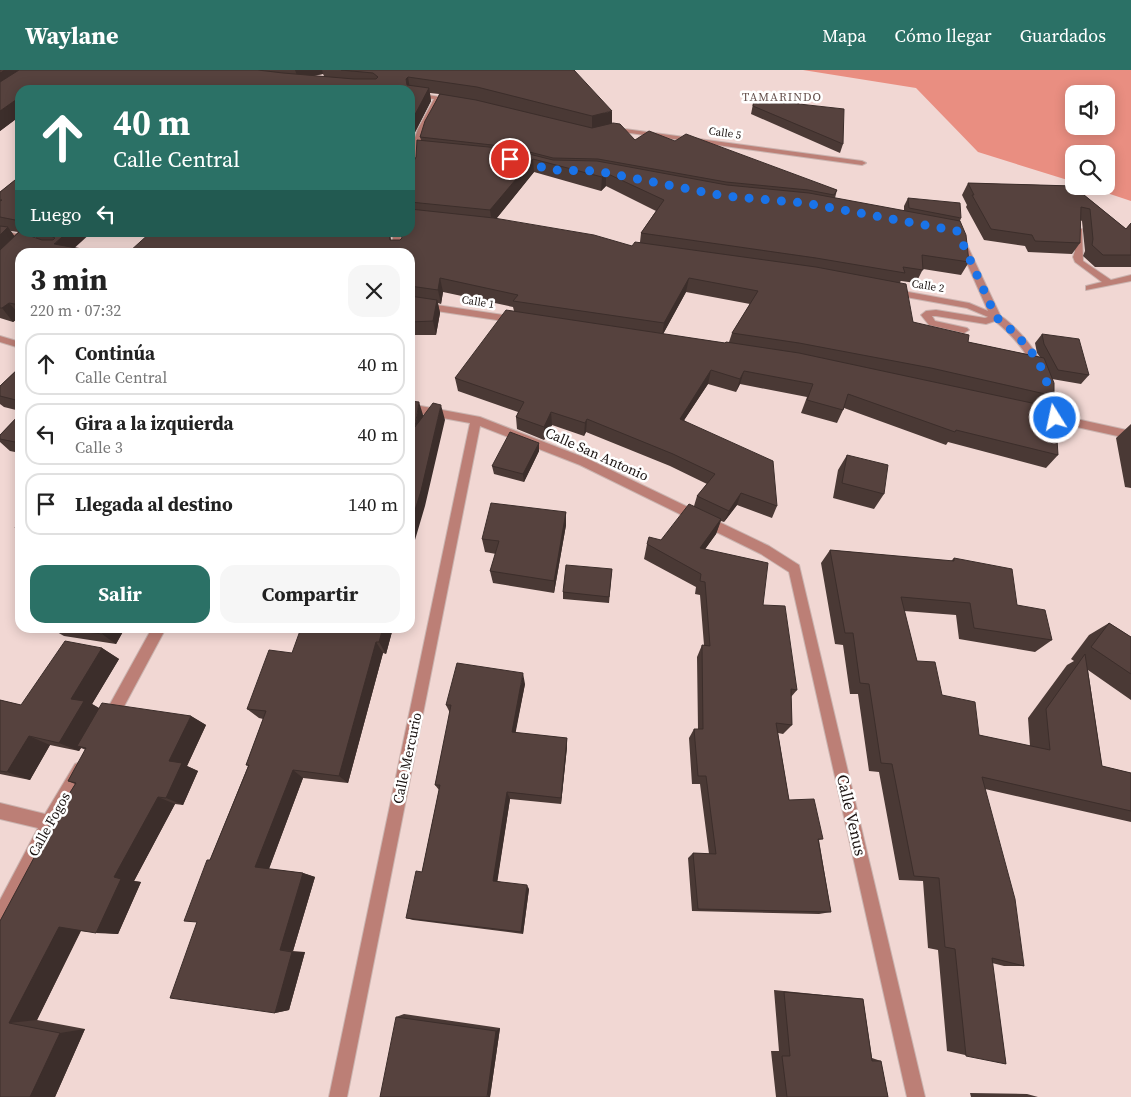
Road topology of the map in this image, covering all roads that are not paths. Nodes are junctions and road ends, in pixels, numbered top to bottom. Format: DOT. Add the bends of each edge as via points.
graph roads {
  1 [pos="415,95"];
  2 [pos="438,98"];
  3 [pos="462,101"];
  4 [pos="598,131"];
  5 [pos="415,143"];
  6 [pos="415,149"];
  7 [pos="442,152"];
  8 [pos="862,163"];
  9 [pos="1078,222"];
  10 [pos="957,231"];
  11 [pos="0,232"];
  12 [pos="15,236"];
  13 [pos="20,237"];
  14 [pos="28,239"];
  15 [pos="19,248"];
  16 [pos="46,248"];
  17 [pos="1131,278"];
  18 [pos="1109,283"];
  19 [pos="1089,288"];
  20 [pos="882,290"];
  21 [pos="415,305"];
  22 [pos="996,317"];
  23 [pos="531,322"];
  24 [pos="964,330"];
  25 [pos="0,339"];
  26 [pos="15,344"];
  27 [pos="415,409"];
  28 [pos="1032,413"];
  29 [pos="1055,418"];
  30 [pos="476,420"];
  31 [pos="1131,435"];
  32 [pos="765,550"];
  33 [pos="156,633"];
  34 [pos="100,734"];
  35 [pos="86,758"];
  36 [pos="0,811"];
  37 [pos="49,823"];
  38 [pos="0,917"];
  39 [pos="338,1097"];
  40 [pos="916,1097"];
  1 -- 2 [label="street"];
  2 -- 3 [label="street"];
  2 -- 5 [label="street"];
  4 -- 8 [label="street, Calle 5" via="612,128"];
  6 -- 7 [label="street"];
  9 -- 18 [label="street" via="1077,257"];
  10 -- 22 [label="street"];
  11 -- 12 [label="street"];
  13 -- 14 [label="street"];
  14 -- 15 [label="street"];
  14 -- 16 [label="street"];
  17 -- 18 [label="street"];
  18 -- 19 [label="street"];
  20 -- 22 [label="street, Calle 2" via="969,306"];
  21 -- 23 [label="street, Calle 1"];
  22 -- 24 [label="street" via="986,321 946,314 926,315 932,323"];
  22 -- 29 [label="street" via="1038,360 1051,393"];
  25 -- 26 [label="street"];
  27 -- 30 [label="street, Calle San Antonio"];
  28 -- 29 [label="street"];
  29 -- 31 [label="street"];
  30 -- 32 [label="street, Calle San Antonio" via="584,462"];
  30 -- 39 [label="street, Calle Mercurio"];
  32 -- 40 [label="street, Calle Venus" via="795,569"];
  33 -- 34 [label="street"];
  35 -- 37 [label="street, Calle Fogos"];
  36 -- 37 [label="street"];
  37 -- 38 [label="street, Calle Fogos"];
}
